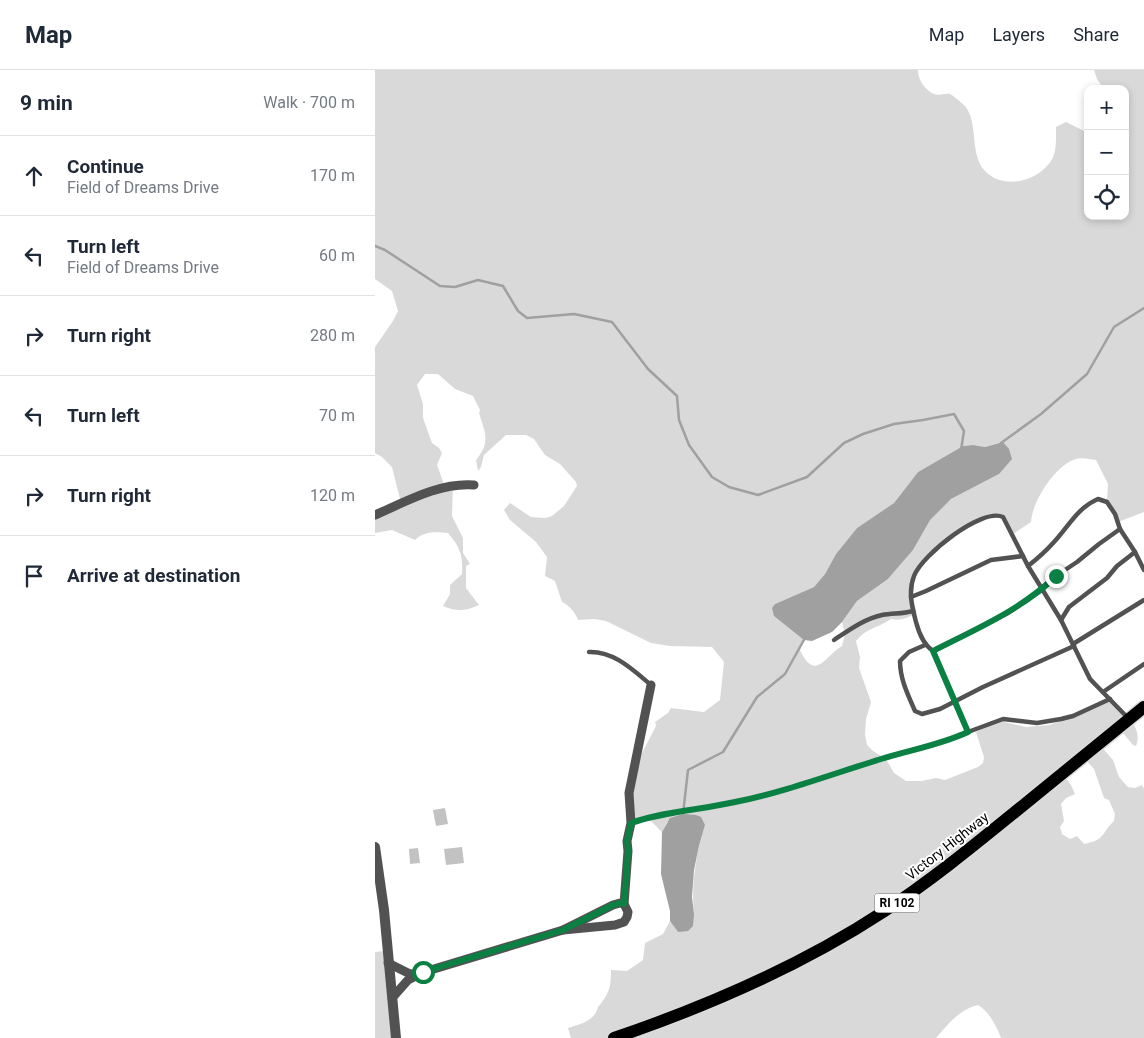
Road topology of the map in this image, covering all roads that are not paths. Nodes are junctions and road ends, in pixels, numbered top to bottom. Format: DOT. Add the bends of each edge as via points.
graph roads {
  1 [pos="474,485"];
  2 [pos="375,515"];
  3 [pos="1119,529"];
  4 [pos="1135,552"];
  5 [pos="1023,556"];
  6 [pos="1028,566"];
  7 [pos="1144,570"];
  8 [pos="1042,590"];
  9 [pos="911,597"];
  10 [pos="1144,600"];
  11 [pos="913,611"];
  12 [pos="1061,620"];
  13 [pos="834,640"];
  14 [pos="925,645"];
  15 [pos="1073,645"];
  16 [pos="933,651"];
  17 [pos="589,652"];
  18 [pos="1144,664"];
  19 [pos="651,685"];
  20 [pos="1103,692"];
  21 [pos="1110,699"];
  22 [pos="956,701"];
  23 [pos="1144,708"];
  24 [pos="1129,719"];
  25 [pos="375,847"];
  26 [pos="624,904"];
  27 [pos="563,930"];
  28 [pos="388,963"];
  29 [pos="416,975"];
  30 [pos="392,998"];
  31 [pos="396,1038"];
  32 [pos="613,1038"];
  1 -- 2 [label="street" via="444,488"];
  3 -- 4 [label="lane"];
  3 -- 6 [label="lane" via="1107,502 1098,499 1077,513 1055,542"];
  3 -- 8 [label="lane"];
  4 -- 7 [label="lane"];
  4 -- 12 [label="lane" via="1069,608"];
  5 -- 6 [label="lane"];
  5 -- 9 [label="lane" via="991,560"];
  5 -- 9 [label="lane" via="1003,517 984,518 926,557 914,575"];
  6 -- 8 [label="lane"];
  8 -- 12 [label="lane"];
  8 -- 16 [label="lane" via="1008,613"];
  9 -- 11 [label="lane"];
  10 -- 15 [label="lane"];
  11 -- 13 [label="lane" via="880,615"];
  11 -- 14 [label="lane"];
  12 -- 15 [label="lane"];
  14 -- 16 [label="lane"];
  14 -- 22 [label="lane" via="909,652 899,662 900,674 915,711 922,714"];
  15 -- 20 [label="lane" via="1090,679"];
  15 -- 22 [label="lane"];
  16 -- 22 [label="lane"];
  17 -- 19 [label="lane" via="600,651 618,659"];
  18 -- 20 [label="lane"];
  19 -- 26 [label="street" via="629,792 631,823"];
  20 -- 21 [label="lane"];
  21 -- 22 [label="lane" via="1061,719 1037,723 1003,719 968,732"];
  21 -- 24 [label="lane"];
  23 -- 24 [label="main road, Victory Highway / RI 102"];
  24 -- 32 [label="main road, Victory Highway / RI 102" via="962,854 884,912 820,950 748,986"];
  25 -- 28 [label="street"];
  26 -- 27 [label="street" via="613,905"];
  26 -- 27 [label="street" via="628,912 624,922"];
  27 -- 29 [label="street"];
  28 -- 29 [label="street"];
  28 -- 30 [label="street"];
  29 -- 30 [label="street"];
  30 -- 31 [label="street"];
}
